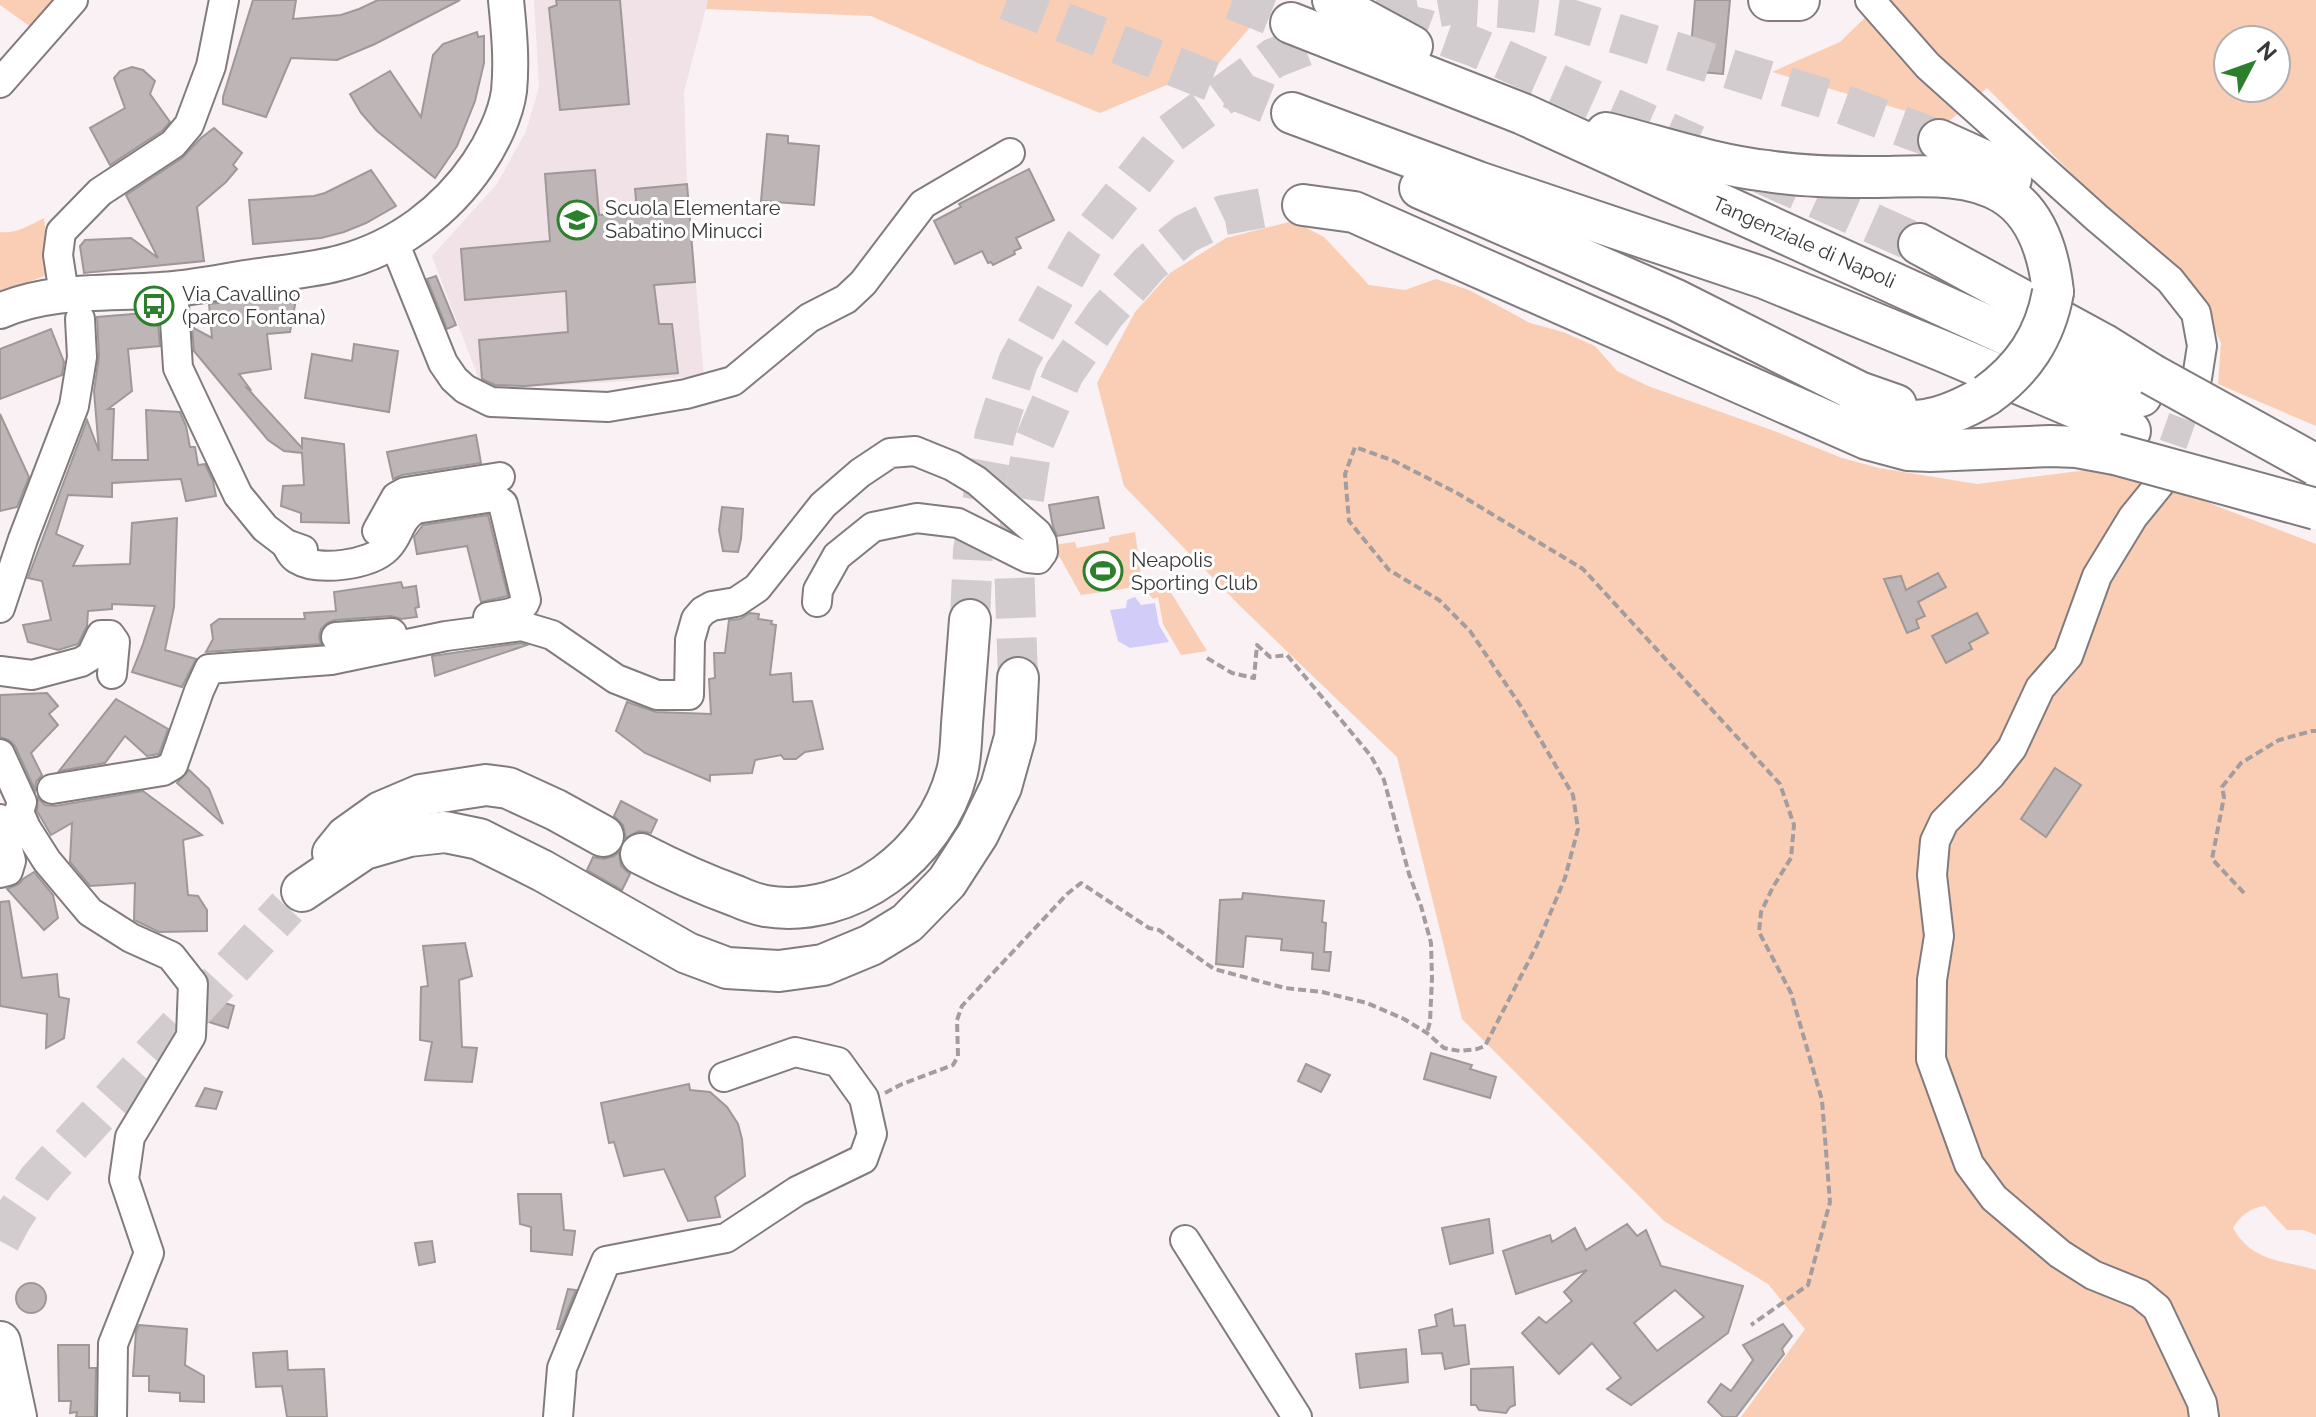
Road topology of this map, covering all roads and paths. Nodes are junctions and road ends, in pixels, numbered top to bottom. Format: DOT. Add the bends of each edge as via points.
graph roads {
  1 [pos="73,0"];
  2 [pos="224,0"];
  3 [pos="506,0"];
  4 [pos="1333,0"];
  5 [pos="1769,0"];
  6 [pos="1799,0"];
  7 [pos="1870,0"];
  8 [pos="1291,23"];
  9 [pos="0,83"];
  10 [pos="1523,114"];
  11 [pos="1939,140"];
  12 [pos="1010,153"];
  13 [pos="394,242"];
  14 [pos="1919,244"];
  15 [pos="173,289"];
  16 [pos="72,292"];
  17 [pos="2053,292"];
  18 [pos="0,311"];
  19 [pos="2197,378"];
  20 [pos="1987,395"];
  21 [pos="2134,414"];
  22 [pos="2316,465"];
  23 [pos="500,477"];
  24 [pos="2159,485"];
  25 [pos="2316,509"];
  26 [pos="286,544"];
  27 [pos="817,602"];
  28 [pos="0,608"];
  29 [pos="970,620"];
  30 [pos="336,637"];
  31 [pos="1207,658"];
  32 [pos="0,671"];
  33 [pos="112,674"];
  34 [pos="1018,678"];
  35 [pos="2316,731"];
  36 [pos="0,754"];
  37 [pos="20,796"];
  38 [pos="603,836"];
  39 [pos="641,854"];
  40 [pos="0,873"];
  41 [pos="2244,893"];
  42 [pos="1427,1033"];
  43 [pos="724,1077"];
  44 [pos="865,1103"];
  45 [pos="1185,1240"];
  46 [pos="1751,1325"];
  47 [pos="0,1342"];
  48 [pos="16,1417"];
  49 [pos="112,1417"];
  50 [pos="558,1417"];
  51 [pos="1297,1417"];
  52 [pos="2204,1417"];
  1 -- 9 [label="street"];
  2 -- 16 [label="street" via="211,66 189,125 173,144 100,192 61,232 58,255"];
  3 -- 13 [label="main road" via="509,94 490,145 462,187"];
  4 -- 10 [label="highway"];
  5 -- 6 [label="highway"];
  7 -- 19 [label="street" via="1928,66 2170,280 2196,313 2202,346"];
  8 -- 10 [label="highway, Tangenziale di Napoli"];
  10 -- 17 [label="highway" via="1764,171 1955,178 1992,187 2019,205 2037,232"];
  10 -- 21 [label="highway, Tangenziale di Napoli"];
  11 -- 17 [label="highway" via="2006,175 2037,205 2054,257"];
  12 -- 13 [label="street" via="923,204 855,291 809,318 733,381 608,407 491,402 465,389 443,363"];
  13 -- 15 [label="main road" via="318,268"];
  14 -- 21 [label="highway" via="2103,344"];
  15 -- 16 [label="main road"];
  15 -- 26 [label="street" via="178,368 238,495"];
  16 -- 18 [label="main road"];
  16 -- 28 [label="street" via="82,357 74,406"];
  17 -- 20 [label="highway, bridge" via="2045,324 2027,358"];
  20 -- 21 [label="highway" via="1931,420 1870,414 1444,224 1378,207 1291,205 1354,212 1867,439 1908,450 2077,447"];
  20 -- 21 [label="highway" via="1963,405 1929,409 1879,400 1676,300 1405,181 1296,115"];
  21 -- 22 [label="highway, bridge"];
  21 -- 25 [label="highway, bridge"];
  23 -- 26 [label="street" via="405,492 396,497 376,534 354,548 332,554"];
  24 -- 52 [label="street" via="2097,576 2068,656 2040,688 2012,748 1944,822 1935,841 1932,875 1939,936 1932,980 1931,1059 1969,1164 1994,1198 2060,1254 2157,1308"];
  26 -- 30 [label="street" via="291,554 312,566 362,561 384,551 416,509 494,497 503,504 526,600 518,611 416,631"];
  27 -- 37 [label="street" via="837,556 873,527 917,518 958,523 1038,559 1042,542 977,481 952,466 915,451 890,453 823,505 757,588 736,602 712,606 696,619 690,640 689,695 657,695 616,679 552,635 522,626 331,660 209,669 173,765"];
  29 -- 39 [label="highway" via="959,768 937,822 889,872 858,892 797,909 762,906"];
  31 -- 42 [label="path" via="1232,673 1254,678 1257,645 1270,657 1287,655 1371,756 1393,806 1431,943"];
  32 -- 33 [label="street" via="32,675 81,662 91,656 101,635 110,635 115,642"];
  34 -- 38 [label="highway" via="1015,737 1001,787 947,882 907,923 823,965 779,971 727,968 687,953 479,839 445,832 364,849 294,899 346,837 381,812 421,795 486,785 508,788"];
  35 -- 41 [label="path" via="2279,740 2241,763 2222,787 2212,859"];
  36 -- 37 [label="street"];
  37 -- 40 [label="street" via="11,861 8,871"];
  37 -- 49 [label="street" via="26,828 90,912 171,956 193,984 191,1036 130,1137 124,1179 149,1253 113,1344"];
  42 -- 44 [label="path" via="1367,1003 1214,969 1081,883 962,1006 953,1065"];
  42 -- 46 [label="path" via="1444,1048 1485,1046 1543,932 1578,829 1573,795 1470,631 1439,600 1389,570 1349,521 1345,474 1355,447 1457,493 1583,569 1780,784 1794,825 1791,858 1761,912 1759,932 1791,993 1822,1100 1830,1202 1808,1285"];
  43 -- 44 [label="street" via="795,1052 838,1062"];
  44 -- 50 [label="street" via="872,1134 863,1159 797,1191 726,1238 606,1261 562,1368"];
  45 -- 51 [label="street"];
  47 -- 48 [label="highway"];
}
